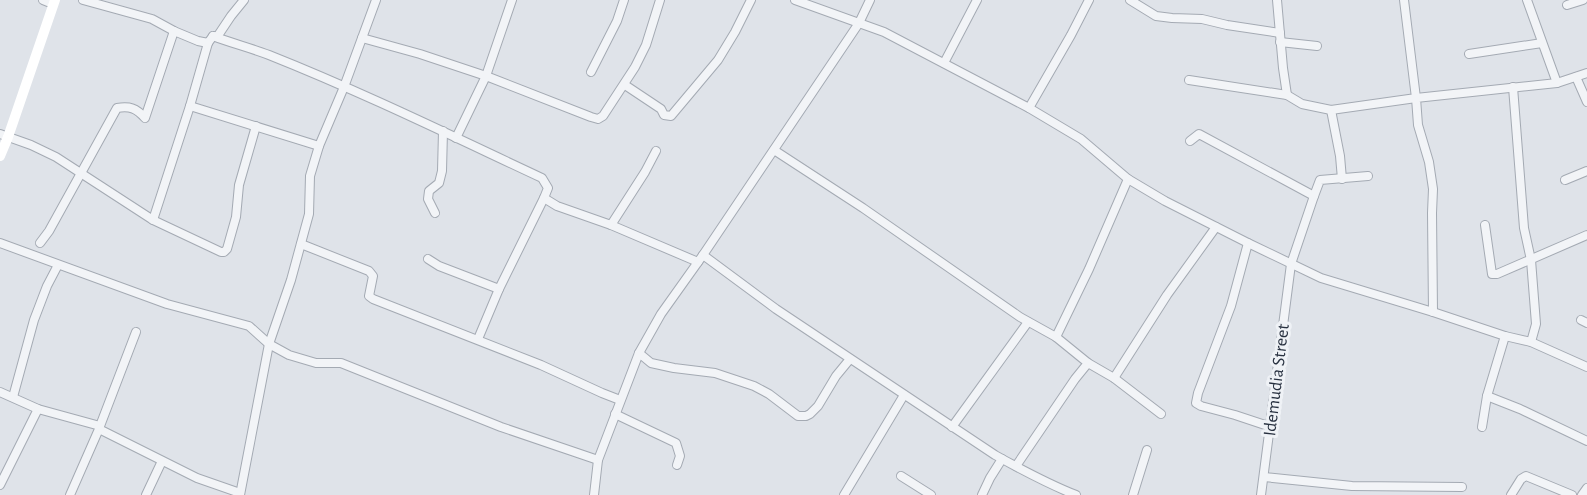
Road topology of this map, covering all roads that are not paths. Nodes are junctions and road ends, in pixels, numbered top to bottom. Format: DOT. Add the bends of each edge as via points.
graph roads {
  1 [pos="83,0"];
  2 [pos="243,0"];
  3 [pos="376,0"];
  4 [pos="512,0"];
  5 [pos="624,0"];
  6 [pos="660,0"];
  7 [pos="751,0"];
  8 [pos="795,0"];
  9 [pos="870,0"];
  10 [pos="977,0"];
  11 [pos="1089,0"];
  12 [pos="1130,0"];
  13 [pos="1278,0"];
  14 [pos="1404,0"];
  15 [pos="1527,0"];
  16 [pos="1583,0"];
  17 [pos="50,1"];
  18 [pos="1567,5"];
  19 [pos="859,23"];
  20 [pos="174,31"];
  21 [pos="1280,37"];
  22 [pos="362,38"];
  23 [pos="210,40"];
  24 [pos="1542,43"];
  25 [pos="1317,46"];
  26 [pos="1469,54"];
  27 [pos="944,63"];
  28 [pos="591,72"];
  29 [pos="1587,73"];
  30 [pos="486,76"];
  31 [pos="1576,77"];
  32 [pos="1189,80"];
  33 [pos="1557,83"];
  34 [pos="625,85"];
  35 [pos="344,87"];
  36 [pos="1513,87"];
  37 [pos="1287,96"];
  38 [pos="1416,98"];
  39 [pos="1587,102"];
  40 [pos="190,106"];
  41 [pos="1029,108"];
  42 [pos="1331,110"];
  43 [pos="256,126"];
  44 [pos="442,131"];
  45 [pos="4,136"];
  46 [pos="456,138"];
  47 [pos="1190,141"];
  48 [pos="319,146"];
  49 [pos="774,150"];
  50 [pos="656,151"];
  51 [pos="0,156"];
  52 [pos="1587,171"];
  53 [pos="81,174"];
  54 [pos="1368,176"];
  55 [pos="1128,178"];
  56 [pos="1342,179"];
  57 [pos="1565,180"];
  58 [pos="1314,196"];
  59 [pos="544,198"];
  60 [pos="435,213"];
  61 [pos="153,220"];
  62 [pos="611,225"];
  63 [pos="1485,225"];
  64 [pos="1216,227"];
  65 [pos="1587,235"];
  66 [pos="0,243"];
  67 [pos="40,243"];
  68 [pos="1248,243"];
  69 [pos="301,244"];
  70 [pos="701,258"];
  71 [pos="428,259"];
  72 [pos="1531,260"];
  73 [pos="1291,264"];
  74 [pos="58,265"];
  75 [pos="499,289"];
  76 [pos="1433,312"];
  77 [pos="1028,322"];
  78 [pos="136,332"];
  79 [pos="1504,336"];
  80 [pos="1056,337"];
  81 [pos="478,339"];
  82 [pos="1531,342"];
  83 [pos="269,344"];
  84 [pos="639,353"];
  85 [pos="850,359"];
  86 [pos="1088,363"];
  87 [pos="1587,367"];
  88 [pos="1114,378"];
  89 [pos="0,392"];
  90 [pos="904,395"];
  91 [pos="1487,396"];
  92 [pos="12,397"];
  93 [pos="620,400"];
  94 [pos="38,409"];
  95 [pos="615,414"];
  96 [pos="1161,414"];
  97 [pos="952,427"];
  98 [pos="1271,427"];
  99 [pos="1482,427"];
  100 [pos="99,428"];
  101 [pos="1587,441"];
  102 [pos="1147,450"];
  103 [pos="1002,459"];
  104 [pos="598,460"];
  105 [pos="162,461"];
  106 [pos="677,465"];
  107 [pos="1016,466"];
  108 [pos="901,476"];
  109 [pos="1264,477"];
  110 [pos="0,485"];
  111 [pos="1462,488"];
  112 [pos="1587,488"];
  113 [pos="1059,492"];
  114 [pos="240,494"];
  115 [pos="70,495"];
  116 [pos="146,495"];
  117 [pos="594,495"];
  118 [pos="844,495"];
  119 [pos="932,495"];
  120 [pos="982,495"];
  121 [pos="1076,495"];
  122 [pos="1133,495"];
  123 [pos="1261,495"];
  124 [pos="1511,495"];
  125 [pos="1572,495"];
  126 [pos="1582,495"];
  1 -- 20 [label="street" via="152,19"];
  2 -- 23 [label="street" via="218,37"];
  3 -- 22 [label="street"];
  4 -- 30 [label="street"];
  5 -- 28 [label="street" via="618,21"];
  6 -- 34 [label="street" via="646,45"];
  7 -- 34 [label="street" via="718,60 672,116 664,115"];
  8 -- 19 [label="street"];
  9 -- 19 [label="street"];
  10 -- 27 [label="street"];
  11 -- 41 [label="street"];
  12 -- 21 [label="street" via="1156,16 1202,19"];
  13 -- 21 [label="street"];
  14 -- 38 [label="street"];
  15 -- 24 [label="street"];
  16 -- 18 [label="street"];
  17 -- 45 [label="street"];
  19 -- 27 [label="street"];
  19 -- 49 [label="street"];
  20 -- 23 [label="street" via="198,41"];
  20 -- 53 [label="street" via="145,118 127,106 117,108"];
  21 -- 25 [label="street"];
  21 -- 37 [label="street"];
  22 -- 30 [label="street"];
  22 -- 35 [label="street"];
  23 -- 35 [label="street" via="267,54"];
  23 -- 40 [label="street"];
  24 -- 26 [label="street"];
  24 -- 33 [label="street"];
  27 -- 41 [label="street"];
  29 -- 31 [label="street"];
  30 -- 34 [label="street" via="598,119"];
  30 -- 46 [label="street"];
  31 -- 33 [label="street"];
  31 -- 39 [label="street"];
  32 -- 37 [label="street"];
  33 -- 36 [label="street"];
  35 -- 44 [label="street"];
  35 -- 48 [label="street"];
  36 -- 38 [label="street"];
  36 -- 72 [label="street" via="1524,228"];
  37 -- 42 [label="street" via="1302,104"];
  38 -- 42 [label="street"];
  38 -- 76 [label="street" via="1433,189"];
  40 -- 43 [label="street"];
  40 -- 61 [label="street"];
  41 -- 55 [label="street" via="1081,139"];
  42 -- 56 [label="street"];
  43 -- 48 [label="street"];
  43 -- 61 [label="street" via="239,185 236,217 224,252"];
  44 -- 46 [label="street"];
  44 -- 60 [label="street" via="442,171 428,199"];
  45 -- 51 [label="street"];
  45 -- 53 [label="street" via="56,157"];
  46 -- 59 [label="street" via="542,178 548,188"];
  47 -- 58 [label="street" via="1199,134"];
  48 -- 69 [label="street" via="310,176 309,214"];
  49 -- 70 [label="street"];
  49 -- 77 [label="street"];
  50 -- 62 [label="street"];
  52 -- 57 [label="street"];
  53 -- 61 [label="street"];
  53 -- 67 [label="street"];
  54 -- 56 [label="street"];
  55 -- 64 [label="street"];
  55 -- 80 [label="street"];
  56 -- 58 [label="street" via="1320,180"];
  58 -- 73 [label="street, Idemudia Street"];
  59 -- 62 [label="street"];
  59 -- 75 [label="street"];
  62 -- 70 [label="street"];
  63 -- 72 [label="street" via="1492,274"];
  64 -- 68 [label="street"];
  64 -- 88 [label="street"];
  65 -- 72 [label="street"];
  66 -- 74 [label="street"];
  68 -- 73 [label="street"];
  68 -- 98 [label="street" via="1231,306 1196,403"];
  69 -- 81 [label="street" via="369,271 373,276 369,296 373,299"];
  69 -- 83 [label="street"];
  70 -- 84 [label="street"];
  70 -- 85 [label="street"];
  71 -- 75 [label="street"];
  72 -- 82 [label="street" via="1536,324"];
  73 -- 76 [label="street" via="1321,278"];
  73 -- 98 [label="street, Idemudia Street"];
  74 -- 83 [label="street" via="167,304 249,326"];
  74 -- 92 [label="street" via="34,320"];
  75 -- 81 [label="street"];
  76 -- 79 [label="street"];
  77 -- 80 [label="street"];
  77 -- 97 [label="street"];
  78 -- 100 [label="street"];
  79 -- 82 [label="street"];
  79 -- 91 [label="street"];
  80 -- 86 [label="street"];
  81 -- 93 [label="street"];
  82 -- 87 [label="street"];
  83 -- 104 [label="street" via="316,363 341,363 501,428"];
  83 -- 114 [label="street"];
  84 -- 85 [label="street" via="651,363 715,373 754,386 802,417 818,406"];
  84 -- 93 [label="street"];
  85 -- 90 [label="street"];
  86 -- 88 [label="street"];
  86 -- 107 [label="street"];
  88 -- 96 [label="street"];
  89 -- 92 [label="street"];
  90 -- 97 [label="street"];
  90 -- 118 [label="street"];
  91 -- 99 [label="street"];
  91 -- 101 [label="street"];
  92 -- 94 [label="street"];
  93 -- 95 [label="street"];
  94 -- 100 [label="street"];
  94 -- 110 [label="street"];
  95 -- 104 [label="street"];
  95 -- 106 [label="street" via="676,443 680,456"];
  97 -- 103 [label="street"];
  98 -- 109 [label="street, Idemudia Street"];
  100 -- 105 [label="street"];
  100 -- 115 [label="street"];
  102 -- 122 [label="street"];
  103 -- 107 [label="street"];
  103 -- 120 [label="street"];
  104 -- 117 [label="street"];
  105 -- 114 [label="street"];
  105 -- 116 [label="street"];
  107 -- 113 [label="street"];
  108 -- 119 [label="street"];
  109 -- 111 [label="street" via="1352,486"];
  109 -- 123 [label="street, Idemudia Street"];
  112 -- 126 [label="street"];
  113 -- 121 [label="street"];
  124 -- 125 [label="street" via="1526,476"];
}
